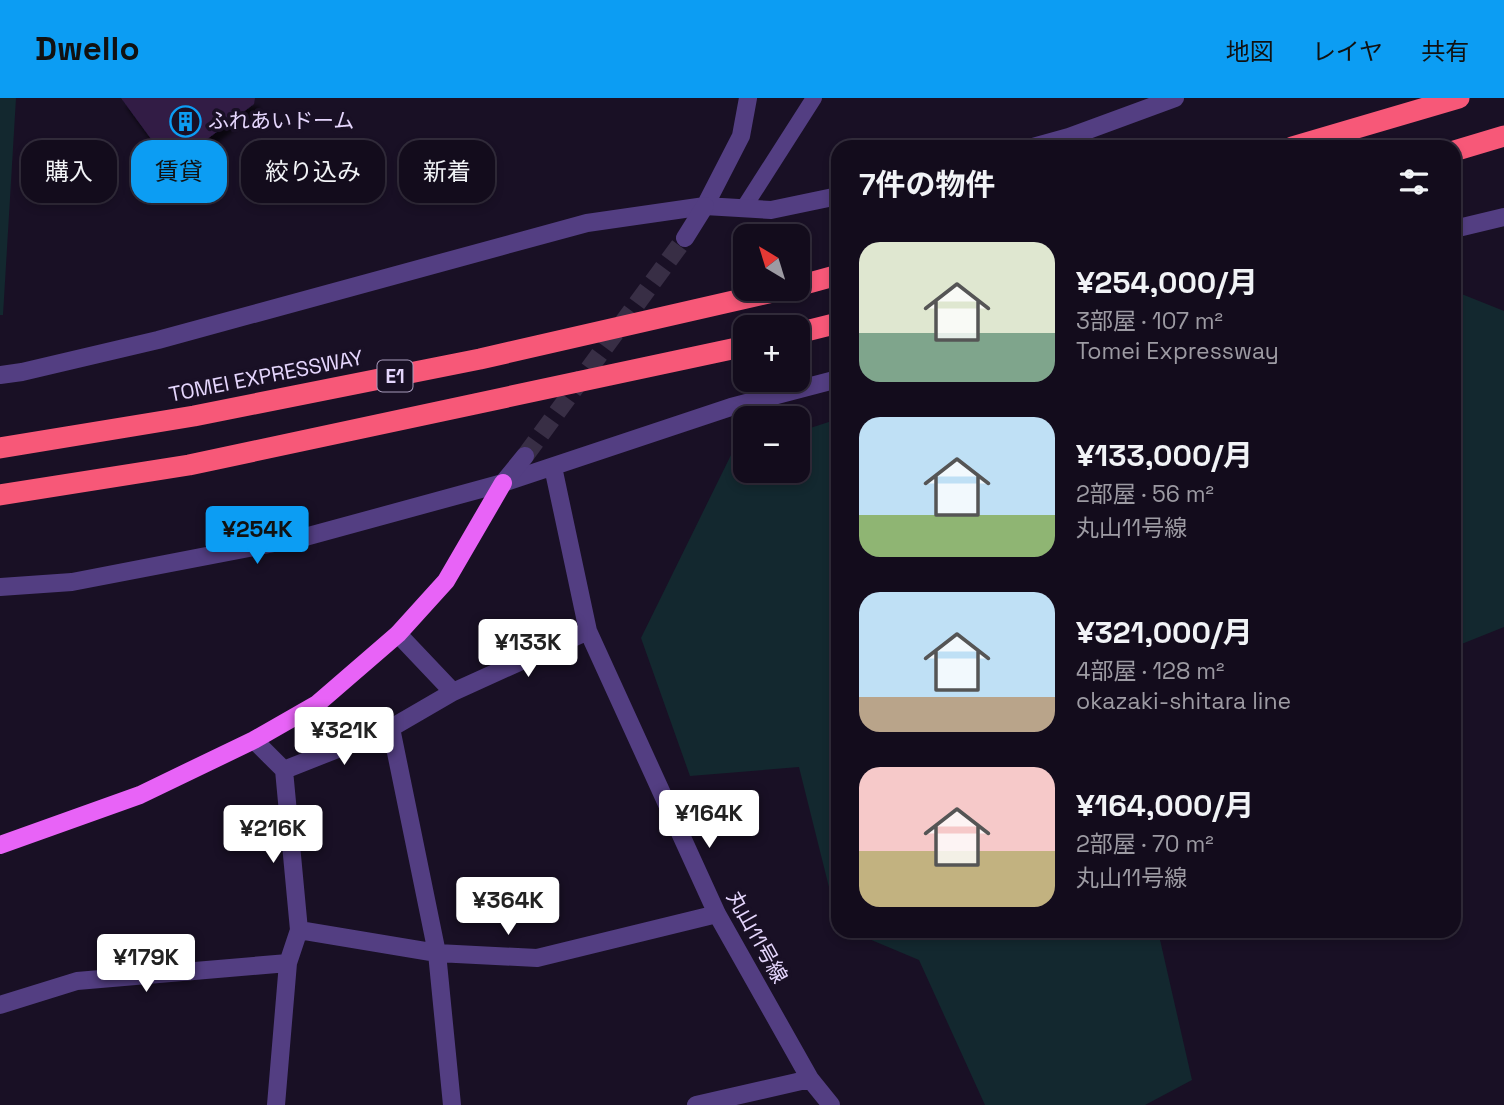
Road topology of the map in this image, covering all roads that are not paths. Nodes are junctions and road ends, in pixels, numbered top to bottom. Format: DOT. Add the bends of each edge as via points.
graph roads {
  1 [pos="748,98"];
  2 [pos="814,98"];
  3 [pos="1175,98"];
  4 [pos="1459,98"];
  5 [pos="1504,136"];
  6 [pos="1058,140"];
  7 [pos="1316,140"];
  8 [pos="1461,149"];
  9 [pos="831,197"];
  10 [pos="705,206"];
  11 [pos="744,209"];
  12 [pos="1504,218"];
  13 [pos="1461,227"];
  14 [pos="685,238"];
  15 [pos="831,277"];
  16 [pos="810,283"];
  17 [pos="734,301"];
  18 [pos="831,325"];
  19 [pos="810,330"];
  20 [pos="733,349"];
  21 [pos="0,375"];
  22 [pos="831,381"];
  23 [pos="0,448"];
  24 [pos="525,457"];
  25 [pos="553,467"];
  26 [pos="503,483"];
  27 [pos="0,495"];
  28 [pos="0,587"];
  29 [pos="588,631"];
  30 [pos="398,634"];
  31 [pos="453,692"];
  32 [pos="391,728"];
  33 [pos="254,740"];
  34 [pos="284,770"];
  35 [pos="0,845"];
  36 [pos="717,914"];
  37 [pos="299,930"];
  38 [pos="437,953"];
  39 [pos="288,963"];
  40 [pos="0,1005"];
  41 [pos="810,1079"];
  42 [pos="276,1105"];
  43 [pos="452,1105"];
  44 [pos="696,1105"];
  45 [pos="831,1105"];
  1 -- 10 [label="street" via="741,136"];
  2 -- 11 [label="lane"];
  3 -- 6 [label="street"];
  4 -- 7 [label="highway"];
  5 -- 8 [label="highway"];
  9 -- 11 [label="street" via="771,210"];
  10 -- 11 [label="street"];
  10 -- 14 [label="street"];
  10 -- 21 [label="street" via="587,223 158,340"];
  12 -- 13 [label="street"];
  15 -- 16 [label="highway"];
  17 -- 23 [label="highway, TOMEI EXPRESSWAY / E1" via="467,362 194,416"];
  18 -- 19 [label="highway"];
  20 -- 27 [label="highway, E1" via="189,465"];
  22 -- 25 [label="street" via="731,407"];
  24 -- 26 [label="street"];
  25 -- 26 [label="street"];
  25 -- 29 [label="street, 丸山11号線"];
  26 -- 28 [label="street" via="305,537 72,582"];
  26 -- 30 [label="main road" via="446,581"];
  29 -- 31 [label="street"];
  29 -- 36 [label="street, 丸山11号線"];
  30 -- 31 [label="street"];
  30 -- 33 [label="main road" via="317,704"];
  31 -- 32 [label="street"];
  32 -- 34 [label="street"];
  32 -- 38 [label="street"];
  33 -- 34 [label="street"];
  33 -- 35 [label="main road" via="140,794"];
  34 -- 37 [label="street"];
  36 -- 38 [label="street" via="537,958"];
  36 -- 41 [label="street, 丸山11号線"];
  37 -- 38 [label="street"];
  37 -- 39 [label="street"];
  38 -- 43 [label="street"];
  39 -- 40 [label="street" via="77,981"];
  39 -- 42 [label="street"];
  41 -- 44 [label="street"];
  41 -- 45 [label="street, 丸山11号線"];
}
